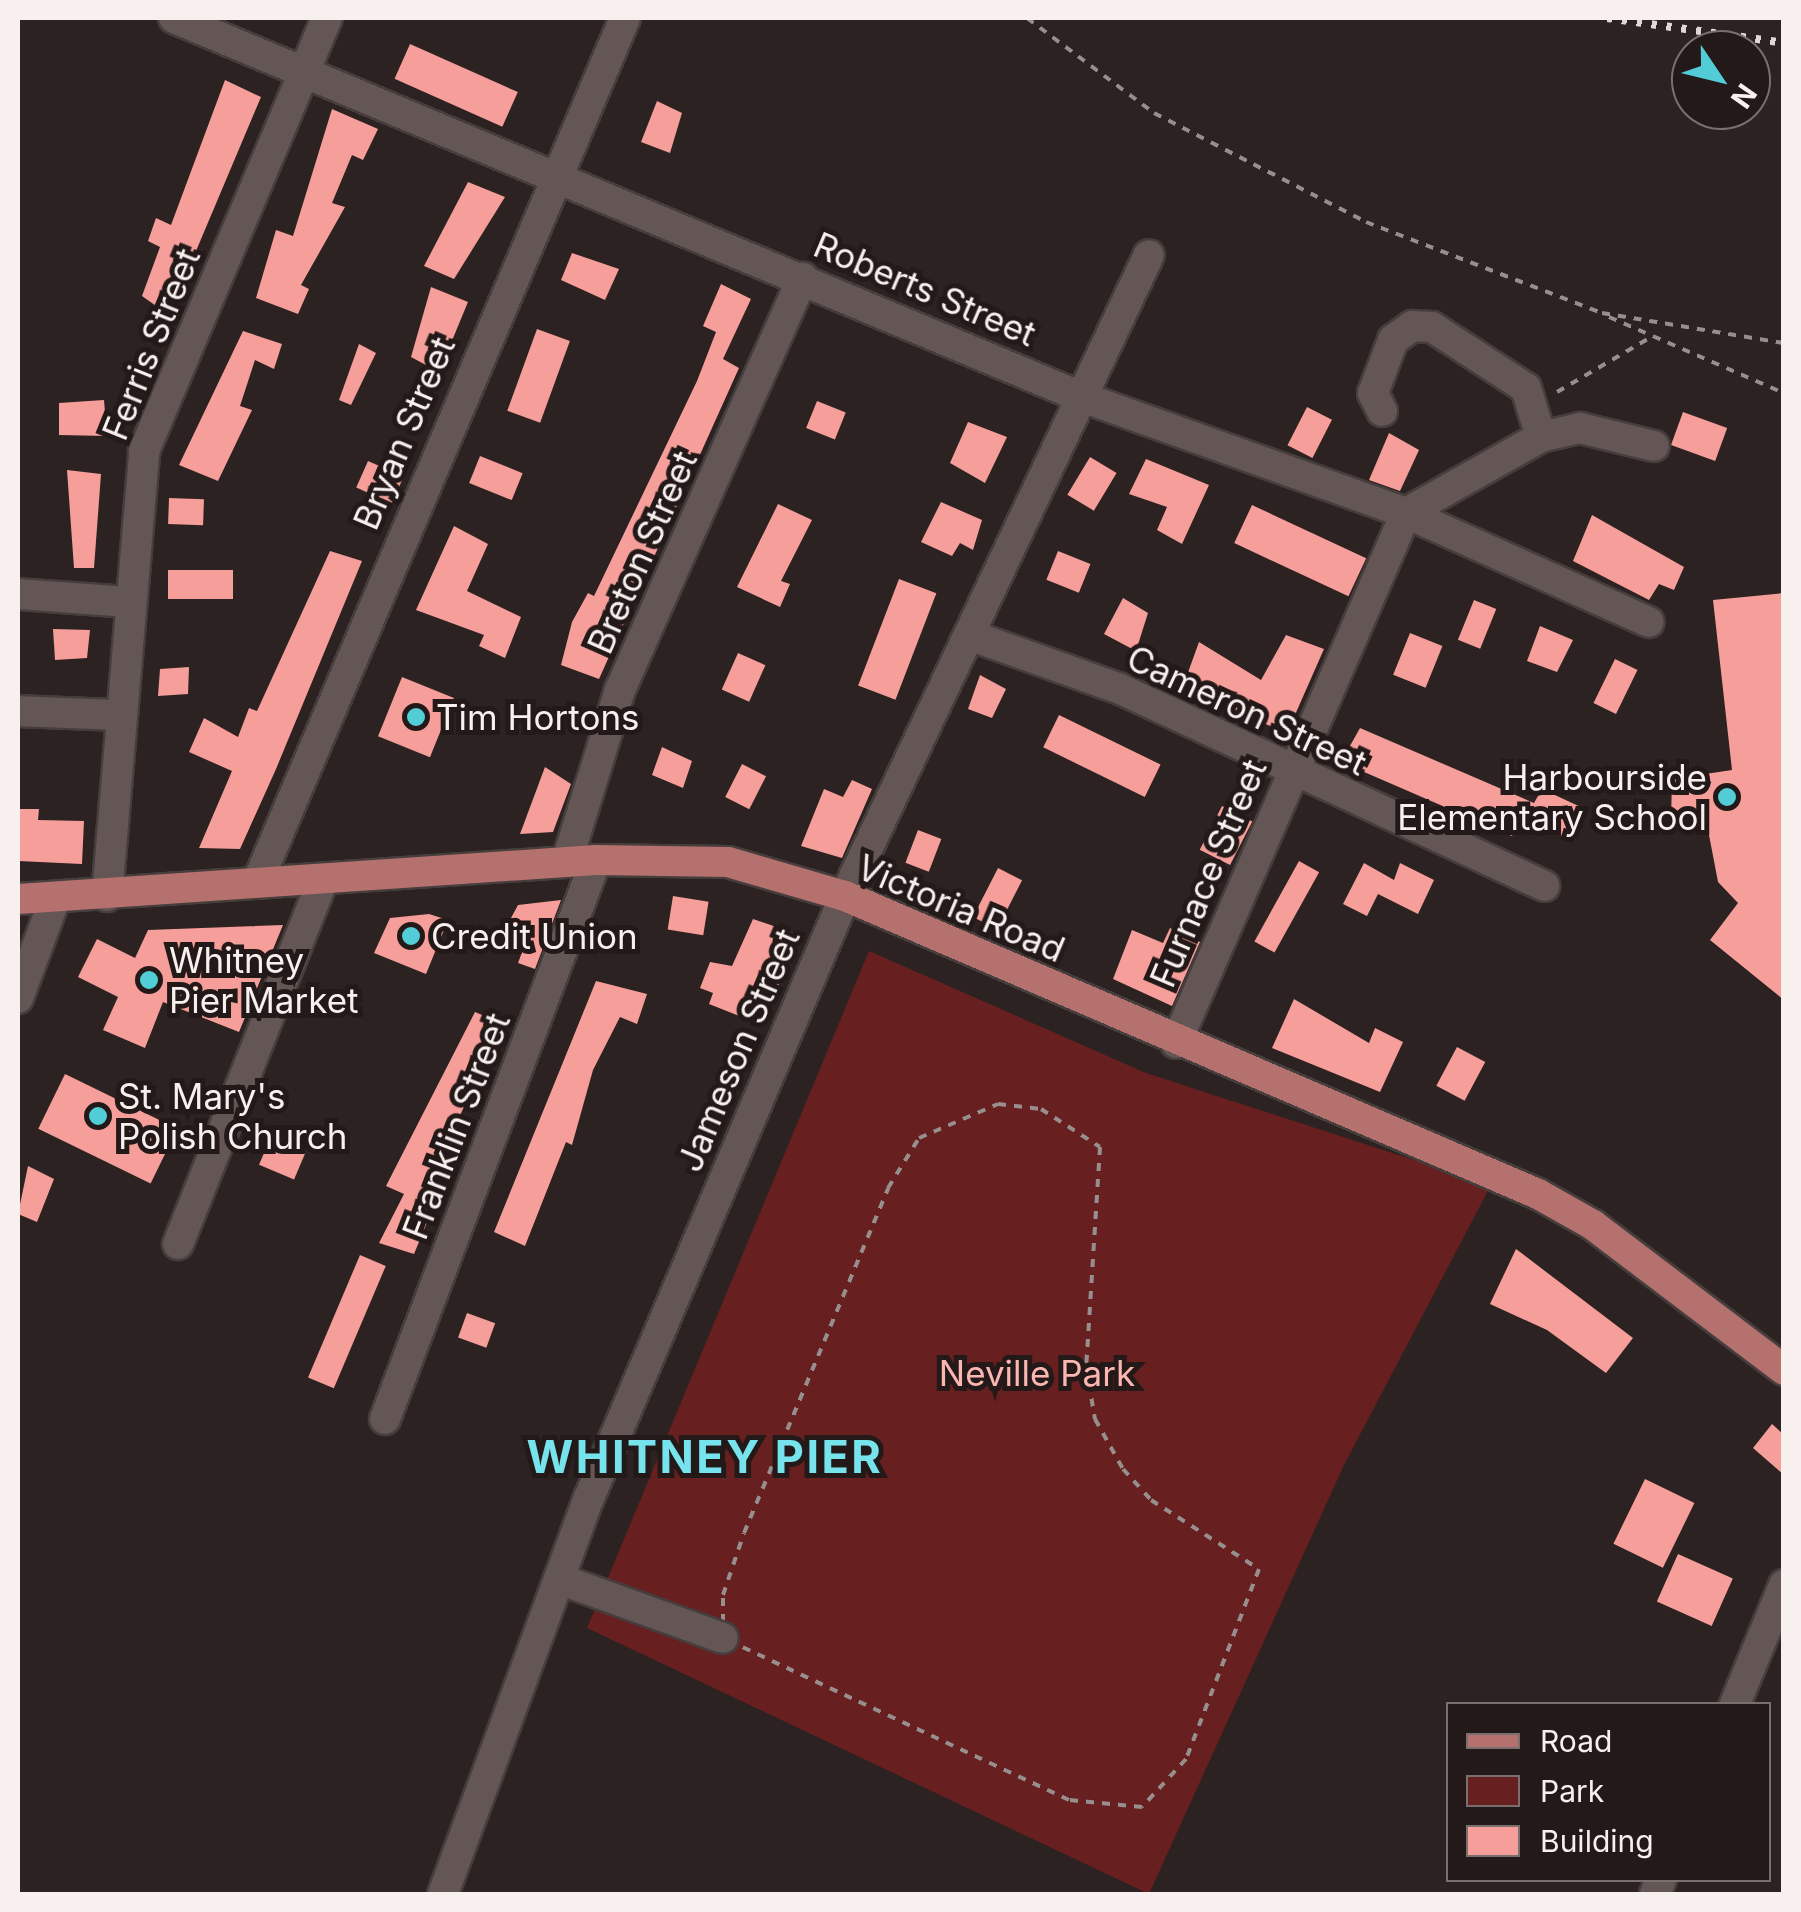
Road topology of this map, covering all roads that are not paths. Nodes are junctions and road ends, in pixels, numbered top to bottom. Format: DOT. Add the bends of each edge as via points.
graph roads {
  1 [pos="174,18"];
  2 [pos="326,18"];
  3 [pos="625,18"];
  4 [pos="302,73"];
  5 [pos="562,173"];
  6 [pos="1149,255"];
  7 [pos="802,278"];
  8 [pos="1079,396"];
  9 [pos="1382,410"];
  10 [pos="1539,426"];
  11 [pos="1654,446"];
  12 [pos="1406,513"];
  13 [pos="18,594"];
  14 [pos="127,602"];
  15 [pos="1649,622"];
  16 [pos="969,635"];
  17 [pos="18,711"];
  18 [pos="118,715"];
  19 [pos="1291,774"];
  20 [pos="582,861"];
  21 [pos="258,881"];
  22 [pos="321,884"];
  23 [pos="1544,886"];
  24 [pos="107,896"];
  25 [pos="845,896"];
  26 [pos="18,899"];
  27 [pos="54,901"];
  28 [pos="18,998"];
  29 [pos="1176,1043"];
  30 [pos="178,1244"];
  31 [pos="1784,1370"];
  32 [pos="386,1419"];
  33 [pos="559,1579"];
  34 [pos="1784,1584"];
  35 [pos="723,1638"];
  36 [pos="1736,1702"];
  37 [pos="443,1894"];
  1 -- 4 [label="street, Roberts Street"];
  2 -- 4 [label="street, Ferris Street"];
  3 -- 5 [label="street, Bryan Street"];
  4 -- 5 [label="street, Roberts Street"];
  4 -- 14 [label="street, Ferris Street" via="144,451"];
  5 -- 7 [label="street, Roberts Street"];
  5 -- 21 [label="street, Bryan Street"];
  6 -- 8 [label="street, Jameson Street"];
  7 -- 8 [label="street, Roberts Street"];
  7 -- 20 [label="street, Breton Street" via="620,690"];
  8 -- 12 [label="street, Roberts Street"];
  8 -- 16 [label="street, Jameson Street"];
  9 -- 10 [label="street" via="1373,393 1380,364 1412,326 1480,352 1526,388"];
  10 -- 11 [label="street" via="1580,428"];
  10 -- 12 [label="street"];
  12 -- 15 [label="street, Roberts Street"];
  12 -- 19 [label="street, Furnace Street"];
  13 -- 14 [label="street"];
  14 -- 18 [label="street, Ferris Street"];
  16 -- 19 [label="street, Cameron Street" via="1118,688"];
  16 -- 25 [label="street, Jameson Street"];
  17 -- 18 [label="street"];
  18 -- 24 [label="street, Ferris Street"];
  19 -- 23 [label="street, Cameron Street"];
  19 -- 29 [label="street, Furnace Street"];
  20 -- 22 [label="main road, Victoria Road"];
  20 -- 25 [label="main road, Victoria Road" via="700,857"];
  20 -- 32 [label="street, Franklin Street"];
  21 -- 22 [label="main road, Victoria Road"];
  21 -- 24 [label="main road, Victoria Road"];
  22 -- 30 [label="street"];
  24 -- 27 [label="main road, Victoria Road"];
  25 -- 29 [label="main road, Victoria Road"];
  25 -- 33 [label="street, Jameson Street"];
  26 -- 27 [label="main road, Victoria Road"];
  27 -- 28 [label="street"];
  29 -- 31 [label="main road, Victoria Road" via="1552,1202"];
  33 -- 35 [label="street"];
  33 -- 37 [label="street, Jameson Street"];
  34 -- 36 [label="street"];
}
